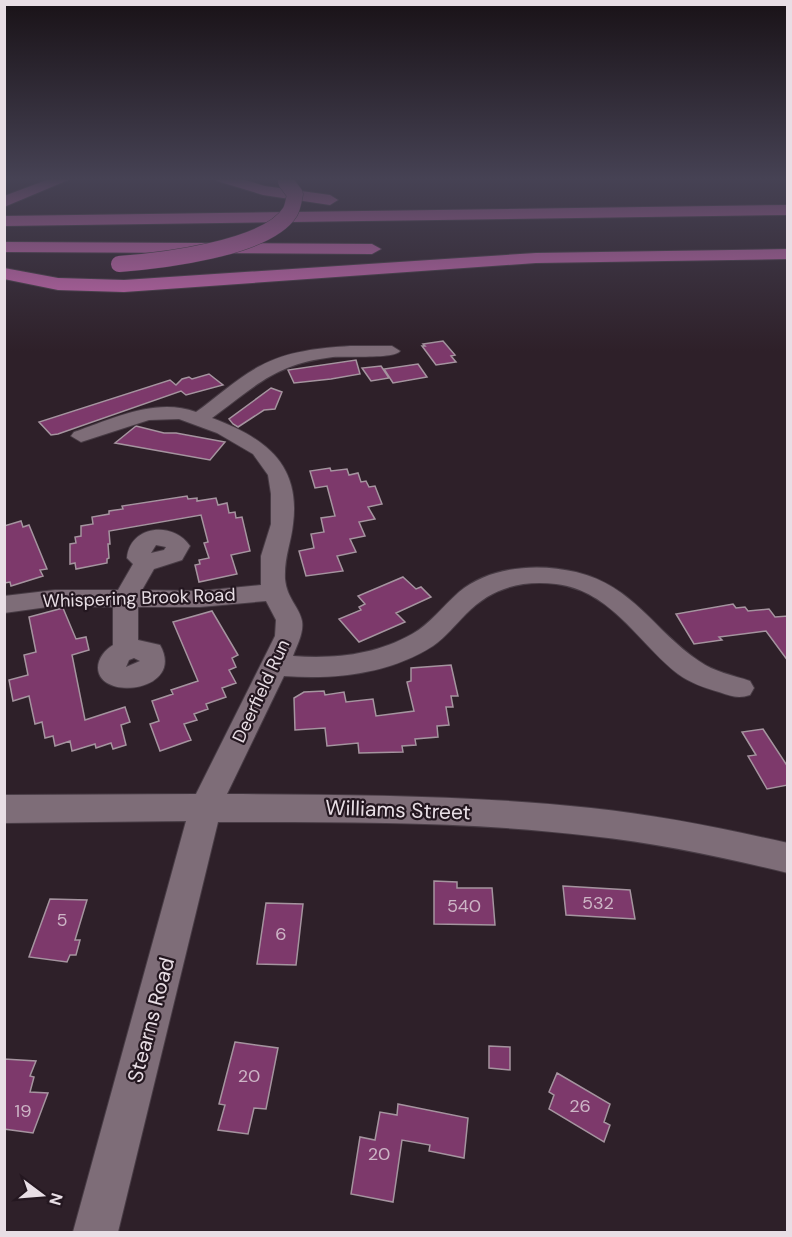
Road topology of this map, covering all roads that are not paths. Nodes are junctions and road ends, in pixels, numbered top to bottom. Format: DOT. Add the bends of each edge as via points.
graph roads {
  1 [pos="255,236"];
  2 [pos="4,247"];
  3 [pos="384,249"];
  4 [pos="408,249"];
  5 [pos="788,252"];
  6 [pos="8,271"];
  7 [pos="392,351"];
  8 [pos="190,416"];
  9 [pos="81,436"];
  10 [pos="148,561"];
  11 [pos="274,592"];
  12 [pos="126,599"];
  13 [pos="4,605"];
  14 [pos="127,650"];
  15 [pos="276,665"];
  16 [pos="740,688"];
  17 [pos="205,808"];
  18 [pos="4,809"];
  19 [pos="788,858"];
  20 [pos="95,1233"];
  1 -- 6 [label="highway, bridge" via="194,255"];
  2 -- 3 [label="highway"];
  4 -- 5 [label="highway"];
  5 -- 6 [label="highway" via="525,258 114,286 67,284"];
  7 -- 8 [label="street" via="375,349 278,364"];
  8 -- 9 [label="street" via="147,414"];
  8 -- 11 [label="street, Deerfield Run" via="253,445 270,460 278,475 283,512 273,556"];
  10 -- 12 [label="street" via="130,585"];
  11 -- 12 [label="street, Whispering Brook Road" via="200,599"];
  11 -- 15 [label="street, Deerfield Run" via="289,620 288,636"];
  12 -- 13 [label="street, Whispering Brook Road" via="55,598"];
  12 -- 14 [label="street"];
  15 -- 16 [label="street" via="351,667 384,658 419,643 474,591 488,584 523,575 554,576 576,580 620,600 687,666 701,676"];
  15 -- 17 [label="street, Deerfield Run"];
  17 -- 18 [label="street, Williams Street"];
  17 -- 19 [label="street, Williams Street" via="385,807 537,816 674,832"];
  17 -- 20 [label="street, Stearns Road"];
}
